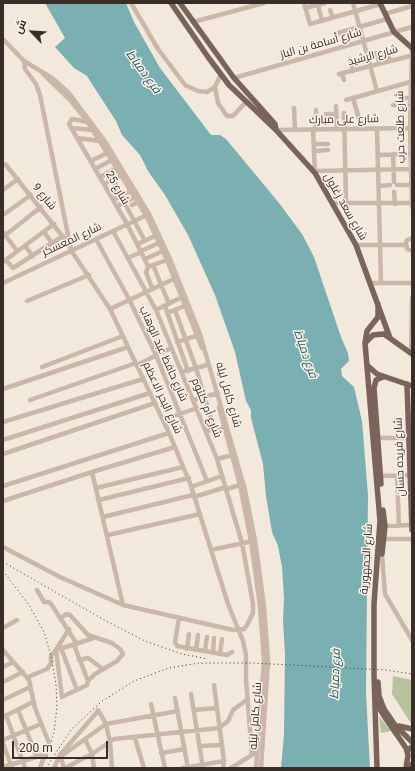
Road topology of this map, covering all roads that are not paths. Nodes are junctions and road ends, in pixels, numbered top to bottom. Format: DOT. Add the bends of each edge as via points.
graph roads {
  1 [pos="131,3"];
  2 [pos="172,3"];
  3 [pos="180,3"];
  4 [pos="262,3"];
  5 [pos="325,3"];
  6 [pos="353,3"];
  7 [pos="380,4"];
  8 [pos="318,5"];
  9 [pos="304,6"];
  10 [pos="412,6"];
  11 [pos="330,10"];
  12 [pos="356,12"];
  13 [pos="386,17"];
  14 [pos="333,18"];
  15 [pos="322,21"];
  16 [pos="193,22"];
  17 [pos="360,26"];
  18 [pos="412,26"];
  19 [pos="338,32"];
  20 [pos="394,32"];
  21 [pos="3,39"];
  22 [pos="364,42"];
  23 [pos="412,48"];
  24 [pos="388,52"];
  25 [pos="376,53"];
  26 [pos="410,56"];
  27 [pos="350,59"];
  28 [pos="24,61"];
  29 [pos="390,61"];
  30 [pos="380,64"];
  31 [pos="370,66"];
  32 [pos="353,71"];
  33 [pos="221,74"];
  34 [pos="45,75"];
  35 [pos="234,78"];
  36 [pos="344,80"];
  37 [pos="410,82"];
  38 [pos="36,84"];
  39 [pos="215,87"];
  40 [pos="377,91"];
  41 [pos="352,98"];
  42 [pos="401,98"];
  43 [pos="410,98"];
  44 [pos="346,100"];
  45 [pos="247,101"];
  46 [pos="336,106"];
  47 [pos="393,106"];
  48 [pos="410,106"];
  49 [pos="294,108"];
  50 [pos="316,110"];
  51 [pos="344,112"];
  52 [pos="326,114"];
  53 [pos="336,114"];
  54 [pos="90,122"];
  55 [pos="72,128"];
  56 [pos="411,128"];
  57 [pos="315,129"];
  58 [pos="337,129"];
  59 [pos="345,129"];
  60 [pos="362,129"];
  61 [pos="377,129"];
  62 [pos="93,130"];
  63 [pos="276,130"];
  64 [pos="295,130"];
  65 [pos="77,138"];
  66 [pos="100,141"];
  67 [pos="314,144"];
  68 [pos="328,144"];
  69 [pos="328,150"];
  70 [pos="314,151"];
  71 [pos="107,153"];
  72 [pos="393,154"];
  73 [pos="410,154"];
  74 [pos="378,155"];
  75 [pos="112,160"];
  76 [pos="91,161"];
  77 [pos="4,164"];
  78 [pos="95,168"];
  79 [pos="117,168"];
  80 [pos="393,169"];
  81 [pos="411,169"];
  82 [pos="346,170"];
  83 [pos="378,170"];
  84 [pos="315,172"];
  85 [pos="122,176"];
  86 [pos="100,177"];
  87 [pos="18,179"];
  88 [pos="113,180"];
  89 [pos="104,184"];
  90 [pos="394,184"];
  91 [pos="411,185"];
  92 [pos="378,186"];
  93 [pos="3,190"];
  94 [pos="131,190"];
  95 [pos="394,192"];
  96 [pos="30,195"];
  97 [pos="122,195"];
  98 [pos="135,197"];
  99 [pos="113,200"];
  100 [pos="124,202"];
  101 [pos="138,202"];
  102 [pos="332,203"];
  103 [pos="346,203"];
  104 [pos="412,203"];
  105 [pos="379,204"];
  106 [pos="395,204"];
  107 [pos="132,205"];
  108 [pos="117,206"];
  109 [pos="41,207"];
  110 [pos="412,207"];
  111 [pos="3,215"];
  112 [pos="147,215"];
  113 [pos="134,221"];
  114 [pos="54,224"];
  115 [pos="127,224"];
  116 [pos="113,230"];
  117 [pos="44,232"];
  118 [pos="4,235"];
  119 [pos="63,236"];
  120 [pos="156,236"];
  121 [pos="412,238"];
  122 [pos="96,239"];
  123 [pos="145,241"];
  124 [pos="52,243"];
  125 [pos="159,243"];
  126 [pos="69,244"];
  127 [pos="138,244"];
  128 [pos="356,244"];
  129 [pos="380,245"];
  130 [pos="406,245"];
  131 [pos="25,246"];
  132 [pos="71,250"];
  133 [pos="17,251"];
  134 [pos="163,251"];
  135 [pos="412,251"];
  136 [pos="141,252"];
  137 [pos="33,256"];
  138 [pos="128,258"];
  139 [pos="144,259"];
  140 [pos="168,259"];
  141 [pos="4,261"];
  142 [pos="151,266"];
  143 [pos="89,275"];
  144 [pos="176,278"];
  145 [pos="3,283"];
  146 [pos="372,283"];
  147 [pos="381,283"];
  148 [pos="412,283"];
  149 [pos="160,285"];
  150 [pos="152,288"];
  151 [pos="146,291"];
  152 [pos="182,297"];
  153 [pos="412,298"];
  154 [pos="129,299"];
  155 [pos="27,301"];
  156 [pos="378,304"];
  157 [pos="167,305"];
  158 [pos="187,305"];
  159 [pos="110,309"];
  160 [pos="156,310"];
  161 [pos="175,310"];
  162 [pos="167,313"];
  163 [pos="412,317"];
  164 [pos="375,321"];
  165 [pos="384,321"];
  166 [pos="199,335"];
  167 [pos="123,336"];
  168 [pos="390,338"];
  169 [pos="186,339"];
  170 [pos="177,342"];
  171 [pos="365,342"];
  172 [pos="128,347"];
  173 [pos="171,348"];
  174 [pos="412,354"];
  175 [pos="156,356"];
  176 [pos="136,364"];
  177 [pos="207,365"];
  178 [pos="368,366"];
  179 [pos="42,367"];
  180 [pos="196,368"];
  181 [pos="188,370"];
  182 [pos="182,372"];
  183 [pos="382,377"];
  184 [pos="143,379"];
  185 [pos="410,385"];
  186 [pos="3,389"];
  187 [pos="150,393"];
  188 [pos="217,393"];
  189 [pos="205,397"];
  190 [pos="30,400"];
  191 [pos="194,400"];
  192 [pos="155,403"];
  193 [pos="197,408"];
  194 [pos="180,414"];
  195 [pos="410,414"];
  196 [pos="163,420"];
  197 [pos="3,422"];
  198 [pos="224,428"];
  199 [pos="214,430"];
  200 [pos="206,432"];
  201 [pos="169,433"];
  202 [pos="378,438"];
  203 [pos="410,438"];
  204 [pos="3,440"];
  205 [pos="175,447"];
  206 [pos="3,454"];
  207 [pos="233,455"];
  208 [pos="217,459"];
  209 [pos="183,468"];
  210 [pos="92,472"];
  211 [pos="411,475"];
  212 [pos="222,476"];
  213 [pos="381,476"];
  214 [pos="396,476"];
  215 [pos="189,478"];
  216 [pos="207,481"];
  217 [pos="240,485"];
  218 [pos="3,486"];
  219 [pos="191,487"];
  220 [pos="96,488"];
  221 [pos="226,488"];
  222 [pos="194,496"];
  223 [pos="99,500"];
  224 [pos="3,501"];
  225 [pos="200,514"];
  226 [pos="103,517"];
  227 [pos="412,522"];
  228 [pos="412,525"];
  229 [pos="385,526"];
  230 [pos="399,526"];
  231 [pos="412,530"];
  232 [pos="108,536"];
  233 [pos="384,539"];
  234 [pos="412,539"];
  235 [pos="253,541"];
  236 [pos="242,543"];
  237 [pos="3,547"];
  238 [pos="211,550"];
  239 [pos="382,555"];
  240 [pos="37,590"];
  241 [pos="123,605"];
  242 [pos="60,618"];
  243 [pos="179,618"];
  244 [pos="17,620"];
  245 [pos="3,628"];
  246 [pos="69,629"];
  247 [pos="238,631"];
  248 [pos="189,634"];
  249 [pos="198,635"];
  250 [pos="207,637"];
  251 [pos="94,638"];
  252 [pos="214,638"];
  253 [pos="222,639"];
  254 [pos="412,640"];
  255 [pos="75,644"];
  256 [pos="62,648"];
  257 [pos="187,648"];
  258 [pos="3,650"];
  259 [pos="56,650"];
  260 [pos="196,650"];
  261 [pos="205,651"];
  262 [pos="232,652"];
  263 [pos="212,653"];
  264 [pos="220,654"];
  265 [pos="80,660"];
  266 [pos="13,662"];
  267 [pos="3,667"];
  268 [pos="103,669"];
  269 [pos="23,672"];
  270 [pos="28,677"];
  271 [pos="88,681"];
  272 [pos="3,682"];
  273 [pos="214,685"];
  274 [pos="30,687"];
  275 [pos="77,690"];
  276 [pos="192,694"];
  277 [pos="176,698"];
  278 [pos="248,698"];
  279 [pos="3,700"];
  280 [pos="375,700"];
  281 [pos="33,702"];
  282 [pos="151,704"];
  283 [pos="217,708"];
  284 [pos="18,710"];
  285 [pos="194,710"];
  286 [pos="178,711"];
  287 [pos="153,715"];
  288 [pos="4,716"];
  289 [pos="41,724"];
  290 [pos="106,724"];
  291 [pos="395,725"];
  292 [pos="219,728"];
  293 [pos="198,729"];
  294 [pos="412,729"];
  295 [pos="27,731"];
  296 [pos="182,732"];
  297 [pos="410,735"];
  298 [pos="14,736"];
  299 [pos="157,736"];
  300 [pos="135,738"];
  301 [pos="85,739"];
  302 [pos="3,742"];
  303 [pos="110,742"];
  304 [pos="402,742"];
  305 [pos="412,742"];
  306 [pos="222,745"];
  307 [pos="200,746"];
  308 [pos="185,749"];
  309 [pos="410,749"];
  310 [pos="258,751"];
  311 [pos="46,754"];
  312 [pos="92,754"];
  313 [pos="161,754"];
  314 [pos="252,754"];
  315 [pos="60,756"];
  316 [pos="37,757"];
  317 [pos="24,761"];
  318 [pos="224,761"];
  319 [pos="412,764"];
  320 [pos="12,766"];
  321 [pos="203,766"];
  322 [pos="3,767"];
  323 [pos="25,768"];
  324 [pos="40,768"];
  325 [pos="54,768"];
  326 [pos="64,768"];
  327 [pos="94,768"];
  328 [pos="112,768"];
  329 [pos="144,768"];
  330 [pos="165,768"];
  331 [pos="187,768"];
  332 [pos="223,768"];
  333 [pos="230,768"];
  334 [pos="256,768"];
  335 [pos="261,768"];
  336 [pos="377,768"];
  337 [pos="406,768"];
  338 [pos="411,768"];
  1 -- 39 [label="street" via="158,49 180,79 198,91 207,92"];
  2 -- 33 [label="main road, شارع سعد زغلول"];
  3 -- 16 [label="main road, شارع سعد زغلول"];
  4 -- 16 [label="street"];
  5 -- 8 [label="street"];
  6 -- 12 [label="street"];
  7 -- 12 [label="street"];
  7 -- 13 [label="main road"];
  8 -- 9 [label="street"];
  8 -- 15 [label="street"];
  9 -- 15 [label="street" via="310,24"];
  10 -- 13 [label="street"];
  11 -- 14 [label="street"];
  12 -- 14 [label="street"];
  12 -- 17 [label="street"];
  13 -- 17 [label="street"];
  13 -- 20 [label="main road"];
  14 -- 15 [label="street"];
  16 -- 35 [label="main road, شارع سعد زغلول"];
  17 -- 19 [label="street"];
  17 -- 22 [label="street"];
  18 -- 20 [label="street, شارع أسامة بن الباز"];
  20 -- 22 [label="street, شارع أسامة بن الباز"];
  20 -- 23 [label="main road"];
  21 -- 28 [label="street, شارع كامل ليله"];
  22 -- 31 [label="street"];
  22 -- 35 [label="street, شارع أسامة بن الباز"];
  23 -- 26 [label="street, شارع طلعت حرب"];
  24 -- 29 [label="street"];
  25 -- 30 [label="street"];
  26 -- 29 [label="street, شارع الرشيد"];
  26 -- 37 [label="street, شارع طلعت حرب"];
  27 -- 32 [label="street"];
  28 -- 34 [label="street, شارع كامل ليله"];
  28 -- 38 [label="street, شارع البحر الاعظم" via="27,72"];
  29 -- 30 [label="street, شارع الرشيد"];
  30 -- 31 [label="street, شارع الرشيد"];
  31 -- 32 [label="street, شارع الرشيد"];
  31 -- 40 [label="street"];
  32 -- 36 [label="street, شارع الرشيد" via="341,74"];
  33 -- 39 [label="street"];
  33 -- 45 [label="main road, شارع سعد زغلول"];
  34 -- 38 [label="street"];
  34 -- 54 [label="street, شارع كامل ليله" via="64,89"];
  35 -- 63 [label="main road, شارع سعد زغلول" via="275,124"];
  37 -- 40 [label="street"];
  37 -- 43 [label="street, شارع طلعت حرب"];
  38 -- 126 [label="street, شارع البحر الاعظم" via="42,101"];
  39 -- 45 [label="street" via="218,103 227,116 233,116"];
  40 -- 41 [label="street"];
  41 -- 44 [label="street"];
  41 -- 60 [label="street"];
  42 -- 43 [label="street"];
  43 -- 48 [label="street, شارع طلعت حرب"];
  45 -- 63 [label="main road, شارع سعد زغلول"];
  46 -- 53 [label="street"];
  47 -- 48 [label="street"];
  48 -- 56 [label="street, شارع طلعت حرب"];
  49 -- 64 [label="street"];
  50 -- 57 [label="street"];
  51 -- 59 [label="street"];
  52 -- 53 [label="street"];
  53 -- 58 [label="street"];
  54 -- 55 [label="street" via="71,120 69,122"];
  54 -- 62 [label="street, شارع كامل ليله"];
  54 -- 112 [label="street, شارع كامل ليله" via="109,147"];
  55 -- 62 [label="street"];
  55 -- 65 [label="street, شارع 25"];
  56 -- 61 [label="street, شارع على مبارك"];
  56 -- 73 [label="street, شارع طلعت حرب"];
  57 -- 58 [label="street, شارع على مبارك"];
  57 -- 64 [label="street, شارع على مبارك"];
  57 -- 67 [label="street"];
  58 -- 59 [label="street, شارع على مبارك"];
  59 -- 60 [label="street, شارع على مبارك"];
  59 -- 82 [label="street"];
  60 -- 61 [label="street, شارع على مبارك"];
  61 -- 74 [label="street"];
  62 -- 66 [label="street, شارع كامل ليله"];
  63 -- 64 [label="street, شارع على مبارك"];
  63 -- 84 [label="main road, شارع سعد زغلول"];
  65 -- 66 [label="street"];
  65 -- 76 [label="street, شارع 25"];
  66 -- 71 [label="street, شارع كامل ليله"];
  67 -- 68 [label="street"];
  67 -- 70 [label="street"];
  69 -- 70 [label="street"];
  70 -- 84 [label="street"];
  71 -- 75 [label="street, شارع كامل ليله"];
  71 -- 76 [label="street"];
  72 -- 73 [label="street"];
  72 -- 74 [label="street"];
  72 -- 80 [label="street"];
  73 -- 81 [label="street, شارع طلعت حرب"];
  74 -- 83 [label="street"];
  75 -- 78 [label="street"];
  75 -- 79 [label="street, شارع كامل ليله"];
  76 -- 78 [label="street, شارع 25"];
  77 -- 87 [label="street, شارع 9"];
  78 -- 86 [label="street, شارع 25"];
  79 -- 85 [label="street, شارع كامل ليله"];
  79 -- 86 [label="street"];
  80 -- 81 [label="street"];
  80 -- 83 [label="street"];
  80 -- 90 [label="street"];
  81 -- 91 [label="street, شارع طلعت حرب"];
  82 -- 83 [label="street"];
  82 -- 84 [label="street"];
  82 -- 103 [label="street"];
  83 -- 92 [label="street"];
  84 -- 102 [label="main road, شارع سعد زغلول"];
  85 -- 88 [label="street"];
  85 -- 94 [label="street, شارع كامل ليله"];
  86 -- 89 [label="street, شارع 25"];
  87 -- 93 [label="street"];
  87 -- 96 [label="street, شارع 9"];
  88 -- 89 [label="street"];
  88 -- 97 [label="street"];
  89 -- 99 [label="street, شارع 25"];
  90 -- 91 [label="street"];
  90 -- 92 [label="street"];
  91 -- 104 [label="street, شارع طلعت حرب"];
  92 -- 105 [label="street"];
  94 -- 97 [label="street"];
  94 -- 98 [label="street, شارع كامل ليله"];
  95 -- 106 [label="street"];
  96 -- 109 [label="street, شارع 9"];
  96 -- 111 [label="street"];
  97 -- 99 [label="street"];
  98 -- 100 [label="street"];
  98 -- 101 [label="street, شارع كامل ليله"];
  99 -- 108 [label="street, شارع 25"];
  100 -- 108 [label="street"];
  100 -- 113 [label="street"];
  101 -- 107 [label="street"];
  101 -- 112 [label="street, شارع كامل ليله" via="139,210"];
  102 -- 103 [label="street"];
  102 -- 128 [label="main road, شارع سعد زغلول"];
  103 -- 105 [label="street"];
  104 -- 106 [label="street"];
  104 -- 110 [label="street, شارع طلعت حرب"];
  105 -- 106 [label="street"];
  105 -- 129 [label="street"];
  108 -- 115 [label="street, شارع 25"];
  109 -- 114 [label="street, شارع 9"];
  109 -- 118 [label="street"];
  112 -- 113 [label="street, شارع المعسكر"];
  112 -- 120 [label="street, شارع كامل ليله"];
  112 -- 140 [label="street, شارع كامل ليله"];
  113 -- 115 [label="street, شارع المعسكر"];
  113 -- 123 [label="street"];
  114 -- 117 [label="street"];
  114 -- 119 [label="street, شارع 9"];
  115 -- 116 [label="street, شارع المعسكر"];
  115 -- 127 [label="street, شارع 25"];
  116 -- 122 [label="street, شارع المعسكر"];
  116 -- 138 [label="street, شارع أم كلثوم"];
  117 -- 124 [label="street"];
  117 -- 131 [label="street"];
  118 -- 133 [label="street"];
  119 -- 124 [label="street"];
  119 -- 126 [label="street, شارع 9"];
  120 -- 123 [label="street"];
  120 -- 125 [label="street, شارع كامل ليله"];
  121 -- 130 [label="street" via="407,240"];
  122 -- 132 [label="street, شارع المعسكر"];
  122 -- 154 [label="street, شارع حافظ عبد الوهاب"];
  123 -- 127 [label="street"];
  124 -- 137 [label="street"];
  125 -- 134 [label="street, شارع كامل ليله"];
  125 -- 136 [label="street"];
  126 -- 132 [label="street, شارع البحر الاعظم"];
  127 -- 136 [label="street, شارع 25"];
  128 -- 129 [label="street"];
  128 -- 146 [label="main road, شارع سعد زغلول"];
  129 -- 130 [label="street"];
  129 -- 147 [label="street"];
  130 -- 135 [label="street" via="407,249"];
  131 -- 133 [label="street"];
  131 -- 137 [label="street"];
  132 -- 143 [label="street, شارع البحر الاعظم"];
  132 -- 145 [label="street, شارع المعسكر"];
  133 -- 141 [label="street"];
  134 -- 139 [label="street"];
  134 -- 140 [label="street, شارع كامل ليله"];
  136 -- 138 [label="street"];
  136 -- 139 [label="street, شارع 25"];
  137 -- 141 [label="street" via="13,268"];
  138 -- 151 [label="street, شارع أم كلثوم"];
  139 -- 142 [label="street, شارع 25"];
  140 -- 142 [label="street"];
  140 -- 144 [label="street, شارع كامل ليله"];
  142 -- 149 [label="street, شارع 25"];
  142 -- 150 [label="street" via="146,272"];
  143 -- 155 [label="street"];
  143 -- 159 [label="street, شارع البحر الاعظم"];
  144 -- 149 [label="street"];
  144 -- 152 [label="street, شارع كامل ليله"];
  144 -- 158 [label="street, شارع كامل ليله"];
  146 -- 147 [label="street"];
  146 -- 156 [label="main road, شارع سعد زغلول"];
  147 -- 148 [label="street"];
  149 -- 150 [label="street"];
  149 -- 157 [label="street, شارع 25"];
  150 -- 151 [label="street"];
  151 -- 154 [label="street"];
  151 -- 160 [label="street, شارع أم كلثوم"];
  152 -- 157 [label="street"];
  152 -- 158 [label="street, شارع كامل ليله"];
  153 -- 163 [label="street"];
  154 -- 159 [label="street"];
  154 -- 175 [label="street, شارع حافظ عبد الوهاب"];
  156 -- 164 [label="main road, شارع سعد زغلول" via="379,311"];
  156 -- 165 [label="main road, شارع سعد زغلول"];
  157 -- 160 [label="street"];
  157 -- 162 [label="street, شارع 25"];
  158 -- 161 [label="street"];
  158 -- 166 [label="street, شارع كامل ليله"];
  159 -- 167 [label="street, شارع البحر الاعظم"];
  160 -- 173 [label="street, شارع أم كلثوم"];
  161 -- 162 [label="street"];
  161 -- 169 [label="street"];
  162 -- 170 [label="street, شارع 25"];
  163 -- 174 [label="street"];
  164 -- 165 [label="main road"];
  164 -- 171 [label="main road, شارع سعد زغلول" via="367,331"];
  165 -- 168 [label="main road, شارع سعد زغلول"];
  166 -- 169 [label="street"];
  166 -- 177 [label="street, شارع كامل ليله"];
  166 -- 188 [label="street, شارع كامل ليله"];
  167 -- 172 [label="street, شارع البحر الاعظم"];
  167 -- 179 [label="street"];
  168 -- 171 [label="main road" via="384,334 376,334"];
  168 -- 174 [label="main road"];
  169 -- 170 [label="street"];
  169 -- 180 [label="street"];
  170 -- 181 [label="street, شارع 25"];
  171 -- 178 [label="main road, شارع الجمهورية"];
  172 -- 176 [label="street, شارع البحر الاعظم"];
  172 -- 186 [label="street"];
  173 -- 175 [label="street"];
  173 -- 182 [label="street, شارع أم كلثوم"];
  175 -- 176 [label="street"];
  175 -- 194 [label="street, شارع حافظ عبد الوهاب"];
  176 -- 184 [label="street, شارع البحر الاعظم"];
  176 -- 190 [label="street"];
  177 -- 180 [label="street"];
  177 -- 188 [label="street, شارع كامل ليله"];
  178 -- 183 [label="main road"];
  178 -- 280 [label="main road, شارع الجمهورية" via="380,521 374,604"];
  180 -- 181 [label="street"];
  180 -- 189 [label="street"];
  181 -- 182 [label="street"];
  182 -- 191 [label="street, شارع أم كلثوم"];
  183 -- 185 [label="main road"];
  183 -- 202 [label="main road, شارع الجمهورية" via="376,380 374,388"];
  184 -- 187 [label="street, شارع البحر الاعظم"];
  184 -- 197 [label="street"];
  185 -- 195 [label="main road, شارع فريده حسان"];
  187 -- 192 [label="street, شارع البحر الاعظم"];
  187 -- 204 [label="street"];
  188 -- 189 [label="street"];
  188 -- 198 [label="street, شارع كامل ليله"];
  188 -- 207 [label="street, شارع كامل ليله"];
  189 -- 191 [label="street"];
  189 -- 199 [label="street"];
  191 -- 193 [label="street, شارع أم كلثوم"];
  192 -- 196 [label="street, شارع البحر الاعظم"];
  192 -- 206 [label="street"];
  193 -- 194 [label="street"];
  193 -- 200 [label="street, شارع أم كلثوم"];
  194 -- 196 [label="street"];
  194 -- 216 [label="street, شارع حافظ عبد الوهاب"];
  195 -- 203 [label="main road, شارع فريده حسان"];
  196 -- 201 [label="street, شارع البحر الاعظم"];
  198 -- 199 [label="street"];
  198 -- 207 [label="street, شارع كامل ليله"];
  199 -- 200 [label="street"];
  200 -- 208 [label="street, شارع أم كلثوم"];
  201 -- 205 [label="street, شارع البحر الاعظم"];
  201 -- 218 [label="street"];
  202 -- 203 [label="street"];
  202 -- 213 [label="main road, شارع الجمهورية"];
  203 -- 211 [label="main road, شارع فريده حسان"];
  205 -- 209 [label="street, شارع البحر الاعظم"];
  205 -- 210 [label="street"];
  207 -- 208 [label="street"];
  207 -- 217 [label="street, شارع كامل ليله"];
  207 -- 235 [label="street, شارع كامل ليله" via="245,490"];
  208 -- 212 [label="street, شارع أم كلثوم"];
  209 -- 215 [label="street, شارع البحر الاعظم"];
  209 -- 220 [label="street"];
  210 -- 220 [label="street"];
  210 -- 224 [label="street"];
  211 -- 214 [label="street"];
  211 -- 227 [label="main road, شارع فريده حسان"];
  212 -- 216 [label="street"];
  212 -- 221 [label="street, شارع أم كلثوم"];
  213 -- 214 [label="street"];
  213 -- 229 [label="main road, شارع الجمهورية"];
  214 -- 230 [label="street"];
  215 -- 219 [label="street, شارع البحر الاعظم"];
  215 -- 223 [label="street"];
  216 -- 219 [label="street"];
  217 -- 221 [label="street"];
  217 -- 235 [label="street, شارع كامل ليله"];
  219 -- 222 [label="street, شارع البحر الاعظم"];
  220 -- 223 [label="street"];
  221 -- 222 [label="street"];
  221 -- 236 [label="street, شارع أم كلثوم"];
  222 -- 225 [label="street, شارع البحر الاعظم"];
  222 -- 226 [label="street"];
  223 -- 226 [label="street"];
  225 -- 232 [label="street"];
  225 -- 238 [label="street, شارع البحر الاعظم"];
  226 -- 232 [label="street"];
  227 -- 228 [label="main road, شارع فريده حسان"];
  228 -- 230 [label="street"];
  228 -- 231 [label="main road, شارع فريده حسان"];
  229 -- 230 [label="street"];
  229 -- 233 [label="main road, شارع الجمهورية"];
  232 -- 241 [label="street"];
  233 -- 234 [label="street"];
  233 -- 239 [label="main road, شارع الجمهورية"];
  235 -- 236 [label="street"];
  235 -- 310 [label="street, شارع كامل ليله" via="264,661"];
  235 -- 335 [label="street, شارع كامل ليله" via="264,606 268,661"];
  236 -- 238 [label="street"];
  236 -- 247 [label="street, شارع أم كلثوم" via="253,613 247,625"];
  237 -- 241 [label="street" via="60,577"];
  238 -- 247 [label="street, شارع البحر الاعظم"];
  239 -- 254 [label="street" via="385,594"];
  239 -- 291 [label="main road, شارع الجمهورية" via="377,604 377,675 381,702"];
  240 -- 242 [label="street" via="44,602 50,602"];
  241 -- 243 [label="street"];
  242 -- 246 [label="street"];
  242 -- 251 [label="street" via="66,614 70,615 82,630"];
  243 -- 247 [label="street"];
  243 -- 257 [label="street" via="175,644"];
  244 -- 245 [label="street"];
  246 -- 255 [label="street"];
  246 -- 259 [label="street"];
  247 -- 278 [label="street, شارع البحر الاعظم" via="246,652"];
  248 -- 257 [label="street"];
  249 -- 260 [label="street"];
  250 -- 261 [label="street"];
  251 -- 255 [label="street"];
  251 -- 268 [label="street" via="112,643 123,654"];
  252 -- 263 [label="street"];
  253 -- 264 [label="street"];
  255 -- 256 [label="street"];
  255 -- 265 [label="street"];
  256 -- 259 [label="street"];
  256 -- 275 [label="street"];
  257 -- 260 [label="street"];
  258 -- 266 [label="street"];
  259 -- 270 [label="street" via="46,669"];
  259 -- 275 [label="street" via="62,696"];
  260 -- 261 [label="street"];
  261 -- 263 [label="street"];
  262 -- 264 [label="street" via="227,655"];
  263 -- 264 [label="street"];
  265 -- 268 [label="street" via="88,658"];
  265 -- 271 [label="street"];
  266 -- 267 [label="street"];
  266 -- 269 [label="street"];
  268 -- 271 [label="street"];
  269 -- 270 [label="street"];
  269 -- 272 [label="street"];
  270 -- 274 [label="street"];
  271 -- 275 [label="street"];
  273 -- 283 [label="street"];
  274 -- 279 [label="street"];
  274 -- 281 [label="street"];
  276 -- 285 [label="street"];
  277 -- 286 [label="street"];
  278 -- 292 [label="street" via="233,710 228,721"];
  278 -- 314 [label="street, شارع البحر الاعظم"];
  280 -- 304 [label="main road, شارع الجمهورية"];
  280 -- 336 [label="main road"];
  281 -- 284 [label="street"];
  281 -- 289 [label="street"];
  282 -- 287 [label="street"];
  283 -- 285 [label="street"];
  283 -- 292 [label="street"];
  284 -- 288 [label="street"];
  284 -- 295 [label="street"];
  285 -- 293 [label="street"];
  286 -- 287 [label="street"];
  286 -- 296 [label="street"];
  287 -- 290 [label="street"];
  287 -- 299 [label="street"];
  288 -- 298 [label="street"];
  289 -- 295 [label="street"];
  289 -- 311 [label="street" via="49,743"];
  290 -- 301 [label="street"];
  290 -- 303 [label="street"];
  290 -- 315 [label="street" via="98,711"];
  291 -- 294 [label="main road"];
  291 -- 297 [label="main road, شارع الجمهورية"];
  292 -- 293 [label="street"];
  292 -- 306 [label="street"];
  293 -- 296 [label="street"];
  293 -- 307 [label="street"];
  295 -- 298 [label="street"];
  295 -- 316 [label="street"];
  296 -- 299 [label="street"];
  296 -- 308 [label="street"];
  297 -- 304 [label="main road"];
  297 -- 305 [label="main road, شارع الجمهورية"];
  298 -- 302 [label="street"];
  298 -- 317 [label="street"];
  299 -- 300 [label="street"];
  299 -- 313 [label="street"];
  300 -- 303 [label="street" via="114,739"];
  300 -- 329 [label="street"];
  301 -- 312 [label="street"];
  301 -- 315 [label="street"];
  302 -- 320 [label="street"];
  303 -- 312 [label="street"];
  303 -- 328 [label="street"];
  304 -- 309 [label="main road, شارع الجمهورية"];
  306 -- 307 [label="street"];
  306 -- 318 [label="street"];
  307 -- 321 [label="street"];
  308 -- 313 [label="street"];
  308 -- 331 [label="street"];
  309 -- 337 [label="main road, شارع الجمهورية"];
  310 -- 314 [label="street"];
  310 -- 334 [label="street, شارع كامل ليله"];
  311 -- 316 [label="street"];
  311 -- 324 [label="street"];
  312 -- 326 [label="street"];
  312 -- 327 [label="street"];
  313 -- 330 [label="street"];
  314 -- 333 [label="street"];
  315 -- 325 [label="street"];
  315 -- 326 [label="street"];
  316 -- 317 [label="street"];
  317 -- 320 [label="street"];
  317 -- 323 [label="street"];
  318 -- 321 [label="street"];
  318 -- 332 [label="street"];
  319 -- 338 [label="main road"];
  320 -- 322 [label="street"];
  321 -- 331 [label="street"];
}
